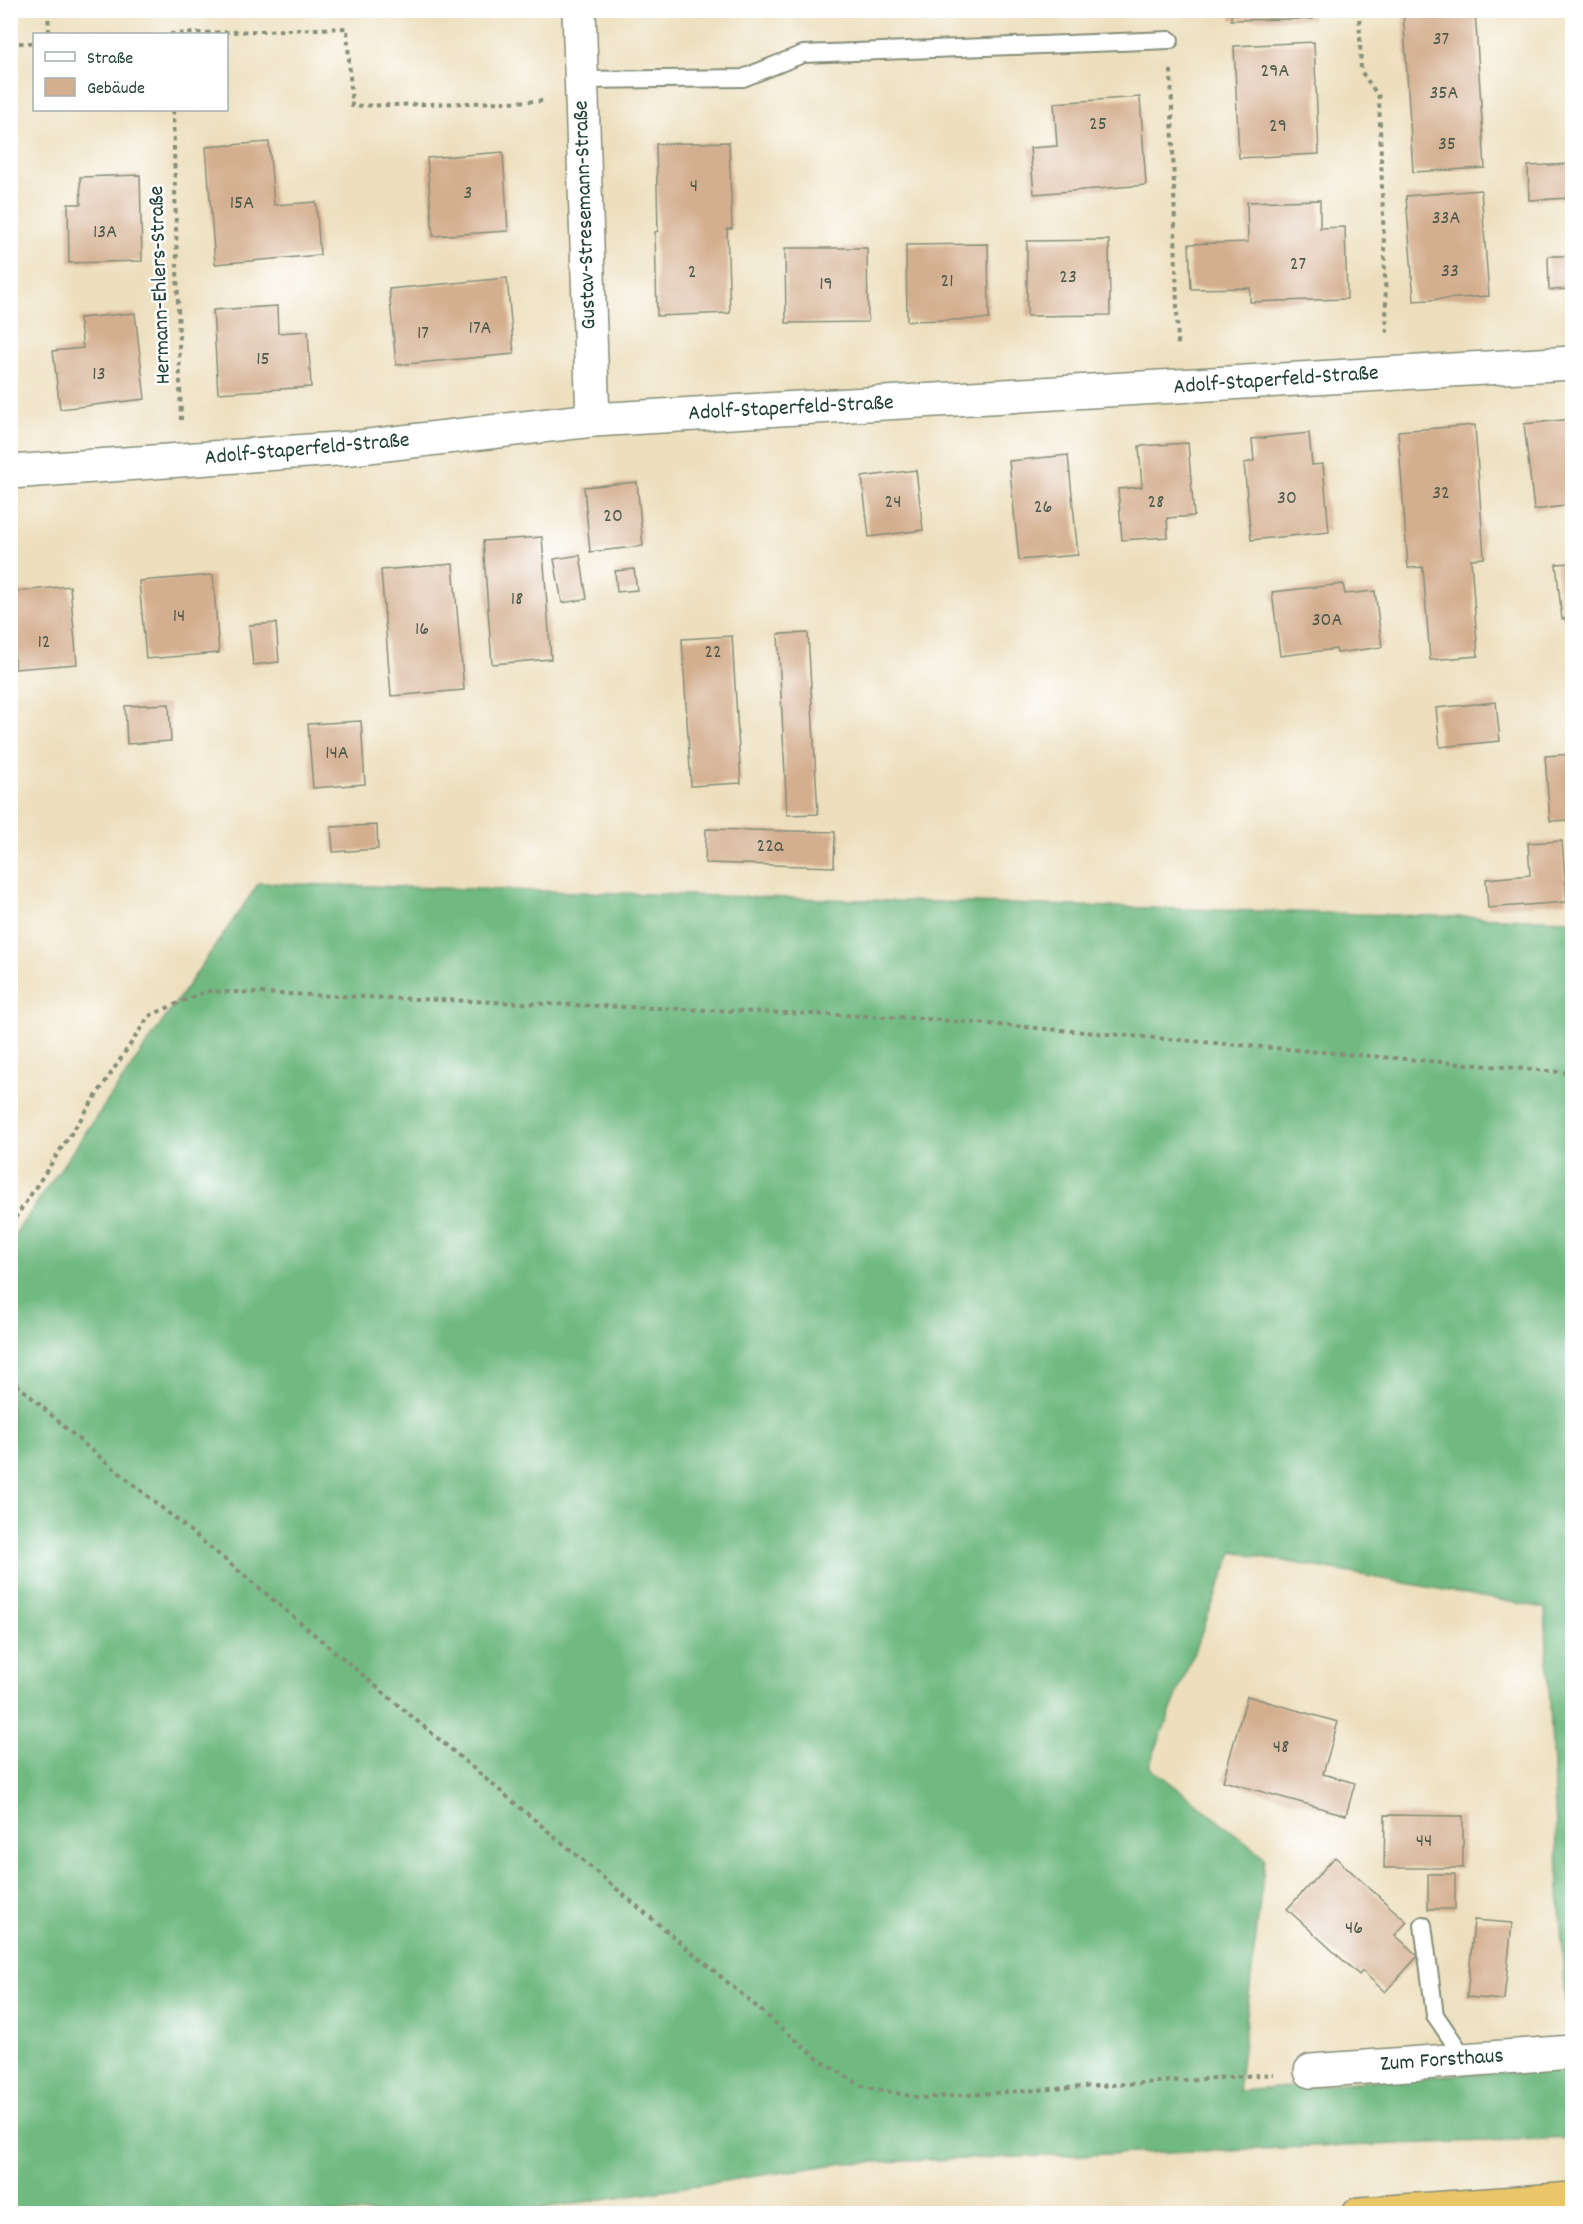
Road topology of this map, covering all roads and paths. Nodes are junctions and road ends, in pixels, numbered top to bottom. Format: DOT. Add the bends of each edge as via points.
graph roads {
  1 [pos="48,10"];
  2 [pos="579,10"];
  3 [pos="1359,10"];
  4 [pos="49,33"];
  5 [pos="200,33"];
  6 [pos="1170,40"];
  7 [pos="33,42"];
  8 [pos="10,43"];
  9 [pos="582,90"];
  10 [pos="173,111"];
  11 [pos="1572,363"];
  12 [pos="1388,373"];
  13 [pos="1179,387"];
  14 [pos="593,420"];
  15 [pos="182,460"];
  16 [pos="10,471"];
  17 [pos="1572,1072"];
  18 [pos="10,1226"];
  19 [pos="10,1378"];
  20 [pos="1423,1925"];
  21 [pos="1572,2052"];
  22 [pos="1465,2059"];
  23 [pos="1311,2071"];
  24 [pos="1572,2199"];
  25 [pos="1359,2214"];
  1 -- 4 [label="path"];
  2 -- 9 [label="street, Gustav-Stresemann-Straße"];
  3 -- 12 [label="path" via="1361,71 1379,97"];
  5 -- 9 [label="path" via="347,28 352,106"];
  6 -- 9 [label="lane" via="802,54 743,78"];
  6 -- 13 [label="path"];
  7 -- 8 [label="path"];
  9 -- 14 [label="street, Gustav-Stresemann-Straße"];
  10 -- 15 [label="path, Hermann-Ehlers-Straße"];
  11 -- 12 [label="street, Adolf-Staperfeld-Straße"];
  12 -- 13 [label="street, Adolf-Staperfeld-Straße"];
  13 -- 14 [label="street, Adolf-Staperfeld-Straße"];
  14 -- 15 [label="street, Adolf-Staperfeld-Straße" via="454,438"];
  15 -- 16 [label="street, Adolf-Staperfeld-Straße"];
  17 -- 18 [label="path" via="917,1018 206,991 149,1016"];
  19 -- 23 [label="path" via="820,2061 862,2086 920,2098"];
  20 -- 22 [label="lane" via="1435,2015"];
  21 -- 22 [label="street, Zum Forsthaus"];
  22 -- 23 [label="street, Zum Forsthaus"];
  24 -- 25 [label="highway"];
}
